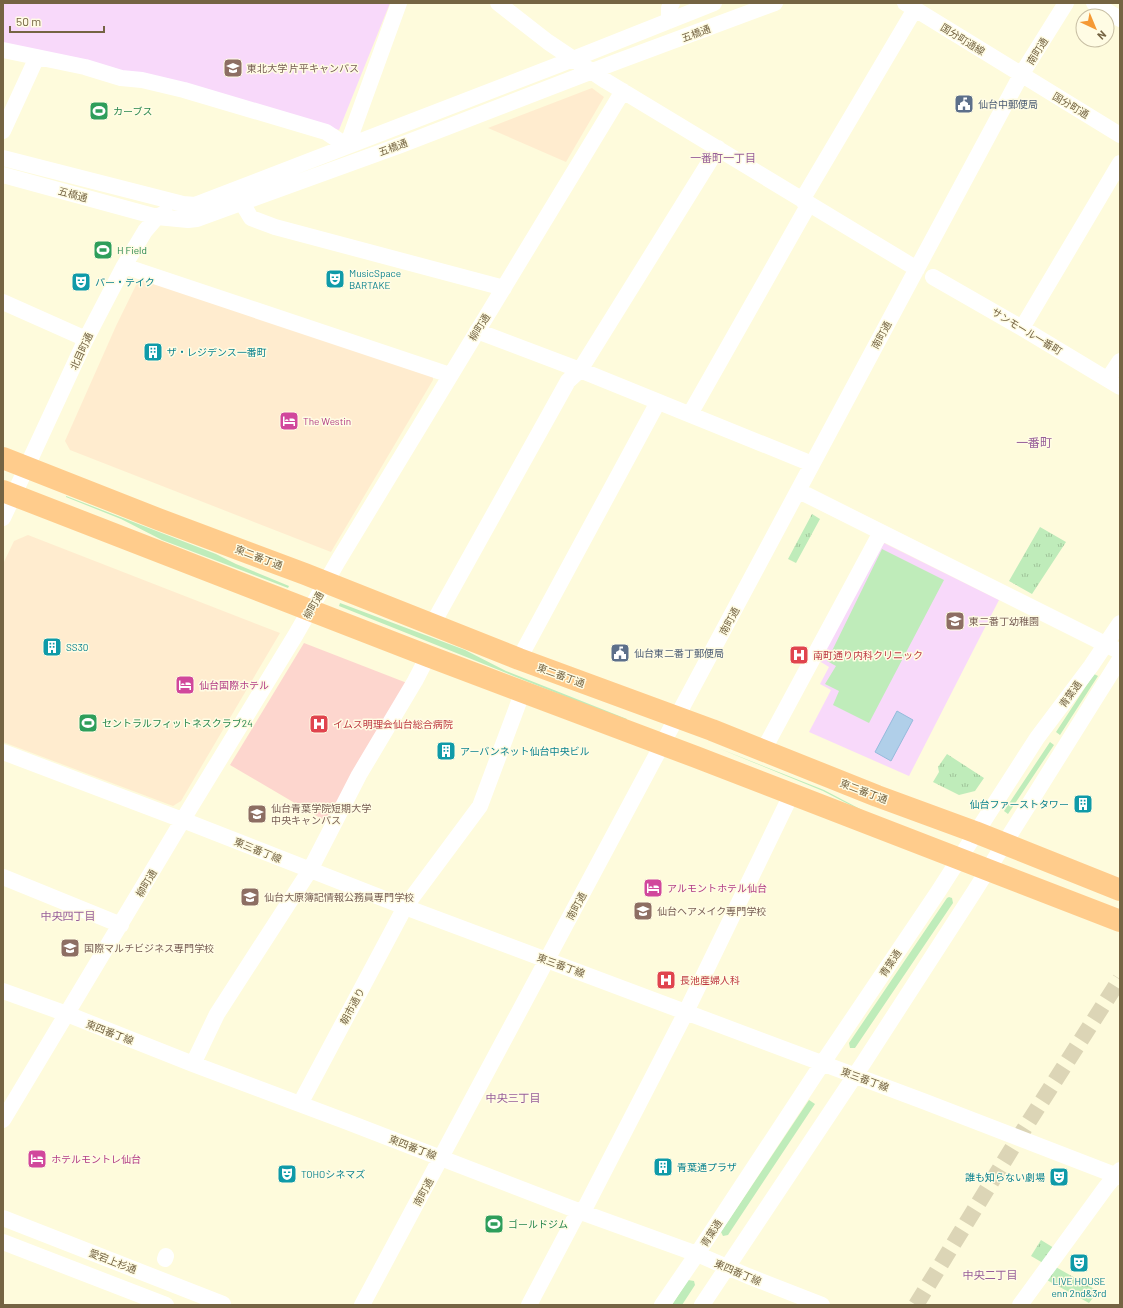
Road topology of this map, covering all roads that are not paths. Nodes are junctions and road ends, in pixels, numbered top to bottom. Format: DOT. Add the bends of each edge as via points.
graph roads {
  1 [pos="399,3"];
  2 [pos="498,3"];
  3 [pos="672,3"];
  4 [pos="714,3"];
  5 [pos="775,3"];
  6 [pos="1066,3"];
  7 [pos="1094,3"];
  8 [pos="910,6"];
  9 [pos="1120,19"];
  10 [pos="669,21"];
  11 [pos="3,50"];
  12 [pos="37,57"];
  13 [pos="574,59"];
  14 [pos="592,71"];
  15 [pos="1021,75"];
  16 [pos="623,91"];
  17 [pos="3,132"];
  18 [pos="1120,136"];
  19 [pos="347,146"];
  20 [pos="718,148"];
  21 [pos="3,158"];
  22 [pos="1120,163"];
  23 [pos="3,175"];
  24 [pos="806,202"];
  25 [pos="242,203"];
  26 [pos="183,204"];
  27 [pos="157,217"];
  28 [pos="124,266"];
  29 [pos="917,269"];
  30 [pos="933,277"];
  31 [pos="504,288"];
  32 [pos="3,302"];
  33 [pos="1022,328"];
  34 [pos="477,330"];
  35 [pos="86,339"];
  36 [pos="1120,360"];
  37 [pos="580,370"];
  38 [pos="450,375"];
  39 [pos="1114,383"];
  40 [pos="658,402"];
  41 [pos="690,414"];
  42 [pos="3,458"];
  43 [pos="812,464"];
  44 [pos="27,468"];
  45 [pos="798,491"];
  46 [pos="8,494"];
  47 [pos="3,518"];
  48 [pos="881,532"];
  49 [pos="326,583"];
  50 [pos="309,610"];
  51 [pos="1120,623"];
  52 [pos="432,625"];
  53 [pos="1113,648"];
  54 [pos="428,656"];
  55 [pos="519,659"];
  56 [pos="1120,660"];
  57 [pos="523,692"];
  58 [pos="677,718"];
  59 [pos="662,745"];
  60 [pos="762,751"];
  61 [pos="3,752"];
  62 [pos="791,795"];
  63 [pos="183,820"];
  64 [pos="976,832"];
  65 [pos="1003,844"];
  66 [pos="958,859"];
  67 [pos="310,870"];
  68 [pos="987,870"];
  69 [pos="3,877"];
  70 [pos="1120,890"];
  71 [pos="405,907"];
  72 [pos="1120,921"];
  73 [pos="121,924"];
  74 [pos="547,960"];
  75 [pos="3,991"];
  76 [pos="686,1012"];
  77 [pos="67,1014"];
  78 [pos="192,1064"];
  79 [pos="822,1064"];
  80 [pos="856,1075"];
  81 [pos="9,1097"];
  82 [pos="300,1104"];
  83 [pos="3,1120"];
  84 [pos="441,1158"];
  85 [pos="1119,1174"];
  86 [pos="581,1212"];
  87 [pos="3,1218"];
  88 [pos="3,1242"];
  89 [pos="697,1254"];
  90 [pos="728,1268"];
  91 [pos="223,1304"];
  92 [pos="166,1305"];
  93 [pos="362,1305"];
  94 [pos="529,1305"];
  95 [pos="662,1305"];
  96 [pos="702,1305"];
  97 [pos="822,1305"];
  98 [pos="1020,1305"];
  1 -- 19 [label="street"];
  2 -- 13 [label="street"];
  3 -- 10 [label="street" via="669,8"];
  4 -- 10 [label="street, 五橋通"];
  5 -- 14 [label="street, 五橋通"];
  6 -- 15 [label="street, 南町通"];
  7 -- 9 [label="street"];
  8 -- 15 [label="street, 国分町通線"];
  8 -- 24 [label="street"];
  10 -- 13 [label="street, 五橋通"];
  11 -- 12 [label="street"];
  12 -- 17 [label="street"];
  12 -- 19 [label="street" via="121,78 150,81 267,114 326,132"];
  13 -- 14 [label="street"];
  13 -- 19 [label="street, 五橋通"];
  14 -- 16 [label="street"];
  14 -- 25 [label="street, 五橋通"];
  15 -- 18 [label="street, 国分町通"];
  15 -- 29 [label="street, 南町通"];
  16 -- 20 [label="street"];
  16 -- 31 [label="street, 柳町通"];
  19 -- 26 [label="street, 五橋通" via="194,205"];
  20 -- 24 [label="street"];
  20 -- 37 [label="street"];
  21 -- 26 [label="street, 五橋通"];
  22 -- 33 [label="street"];
  23 -- 27 [label="street, 五橋通"];
  24 -- 29 [label="street"];
  24 -- 41 [label="street"];
  25 -- 27 [label="street, 五橋通" via="197,219"];
  25 -- 31 [label="street" via="252,218 275,227"];
  26 -- 27 [label="street, 北目町通"];
  27 -- 28 [label="street, 北目町通" via="145,231"];
  28 -- 35 [label="street, 北目町通"];
  28 -- 38 [label="street"];
  29 -- 43 [label="street, 南町通"];
  30 -- 33 [label="street, サンモール一番町"];
  31 -- 34 [label="street, 柳町通"];
  32 -- 35 [label="street"];
  33 -- 39 [label="street, サンモール一番町"];
  34 -- 37 [label="street"];
  34 -- 38 [label="street, 柳町通"];
  35 -- 44 [label="street, 北目町通"];
  36 -- 39 [label="street"];
  37 -- 40 [label="street"];
  37 -- 52 [label="street" via="568,381"];
  38 -- 49 [label="street, 柳町通"];
  40 -- 41 [label="street"];
  40 -- 55 [label="street"];
  41 -- 43 [label="street"];
  42 -- 44 [label="highway, 東二番丁通"];
  43 -- 45 [label="street, 南町通"];
  44 -- 46 [label="street, 北目町通"];
  44 -- 49 [label="highway, 東二番丁通"];
  45 -- 48 [label="street"];
  45 -- 58 [label="street, 南町通"];
  46 -- 47 [label="street, 北目町通"];
  46 -- 50 [label="highway"];
  48 -- 53 [label="street"];
  48 -- 60 [label="street"];
  49 -- 50 [label="street, 柳町通"];
  49 -- 52 [label="highway, 東二番丁通"];
  50 -- 54 [label="highway"];
  50 -- 63 [label="street, 柳町通"];
  51 -- 53 [label="street, 青葉通"];
  52 -- 55 [label="highway, 東二番丁通"];
  53 -- 64 [label="street, 青葉通" via="1038,738"];
  54 -- 57 [label="highway"];
  54 -- 67 [label="street" via="359,775"];
  55 -- 58 [label="highway, 東二番丁通"];
  56 -- 65 [label="street"];
  57 -- 59 [label="highway"];
  57 -- 71 [label="street, 朝市通り" via="480,806"];
  58 -- 59 [label="street, 南町通"];
  58 -- 60 [label="highway, 東二番丁通"];
  59 -- 62 [label="highway"];
  59 -- 74 [label="street, 南町通"];
  60 -- 64 [label="highway, 東二番丁通"];
  61 -- 63 [label="street, 東三番丁線"];
  62 -- 66 [label="highway"];
  62 -- 76 [label="street"];
  63 -- 67 [label="street, 東三番丁線"];
  63 -- 73 [label="street, 柳町通"];
  64 -- 65 [label="highway, 東二番丁通"];
  64 -- 66 [label="street, 青葉通"];
  65 -- 68 [label="street"];
  65 -- 70 [label="highway, 東二番丁通"];
  66 -- 68 [label="highway"];
  66 -- 79 [label="street, 青葉通"];
  67 -- 71 [label="street, 東三番丁線"];
  67 -- 78 [label="street" via="217,1014"];
  68 -- 72 [label="highway"];
  68 -- 80 [label="street"];
  69 -- 73 [label="street"];
  71 -- 74 [label="street, 東三番丁線"];
  71 -- 82 [label="street, 朝市通り"];
  73 -- 77 [label="street, 柳町通"];
  74 -- 76 [label="street, 東三番丁線"];
  74 -- 84 [label="street, 南町通"];
  75 -- 77 [label="street, 東四番丁線"];
  76 -- 79 [label="street, 東三番丁線"];
  76 -- 86 [label="street"];
  77 -- 78 [label="street, 東四番丁線"];
  77 -- 81 [label="street, 柳町通"];
  78 -- 82 [label="street, 東四番丁線"];
  79 -- 80 [label="street, 東三番丁線"];
  79 -- 89 [label="street, 青葉通"];
  80 -- 85 [label="street, 東三番丁線"];
  80 -- 90 [label="street"];
  81 -- 83 [label="street, 柳町通"];
  82 -- 84 [label="street, 東四番丁線"];
  84 -- 86 [label="street, 東四番丁線"];
  84 -- 93 [label="street, 南町通"];
  85 -- 98 [label="street"];
  86 -- 89 [label="street, 東四番丁線"];
  86 -- 94 [label="street" via="576,1216"];
  87 -- 91 [label="street, 愛宕上杉通"];
  88 -- 92 [label="street"];
  89 -- 90 [label="street, 東四番丁線"];
  89 -- 95 [label="street, 青葉通"];
  90 -- 96 [label="street"];
  90 -- 97 [label="street, 東四番丁線"];
}
